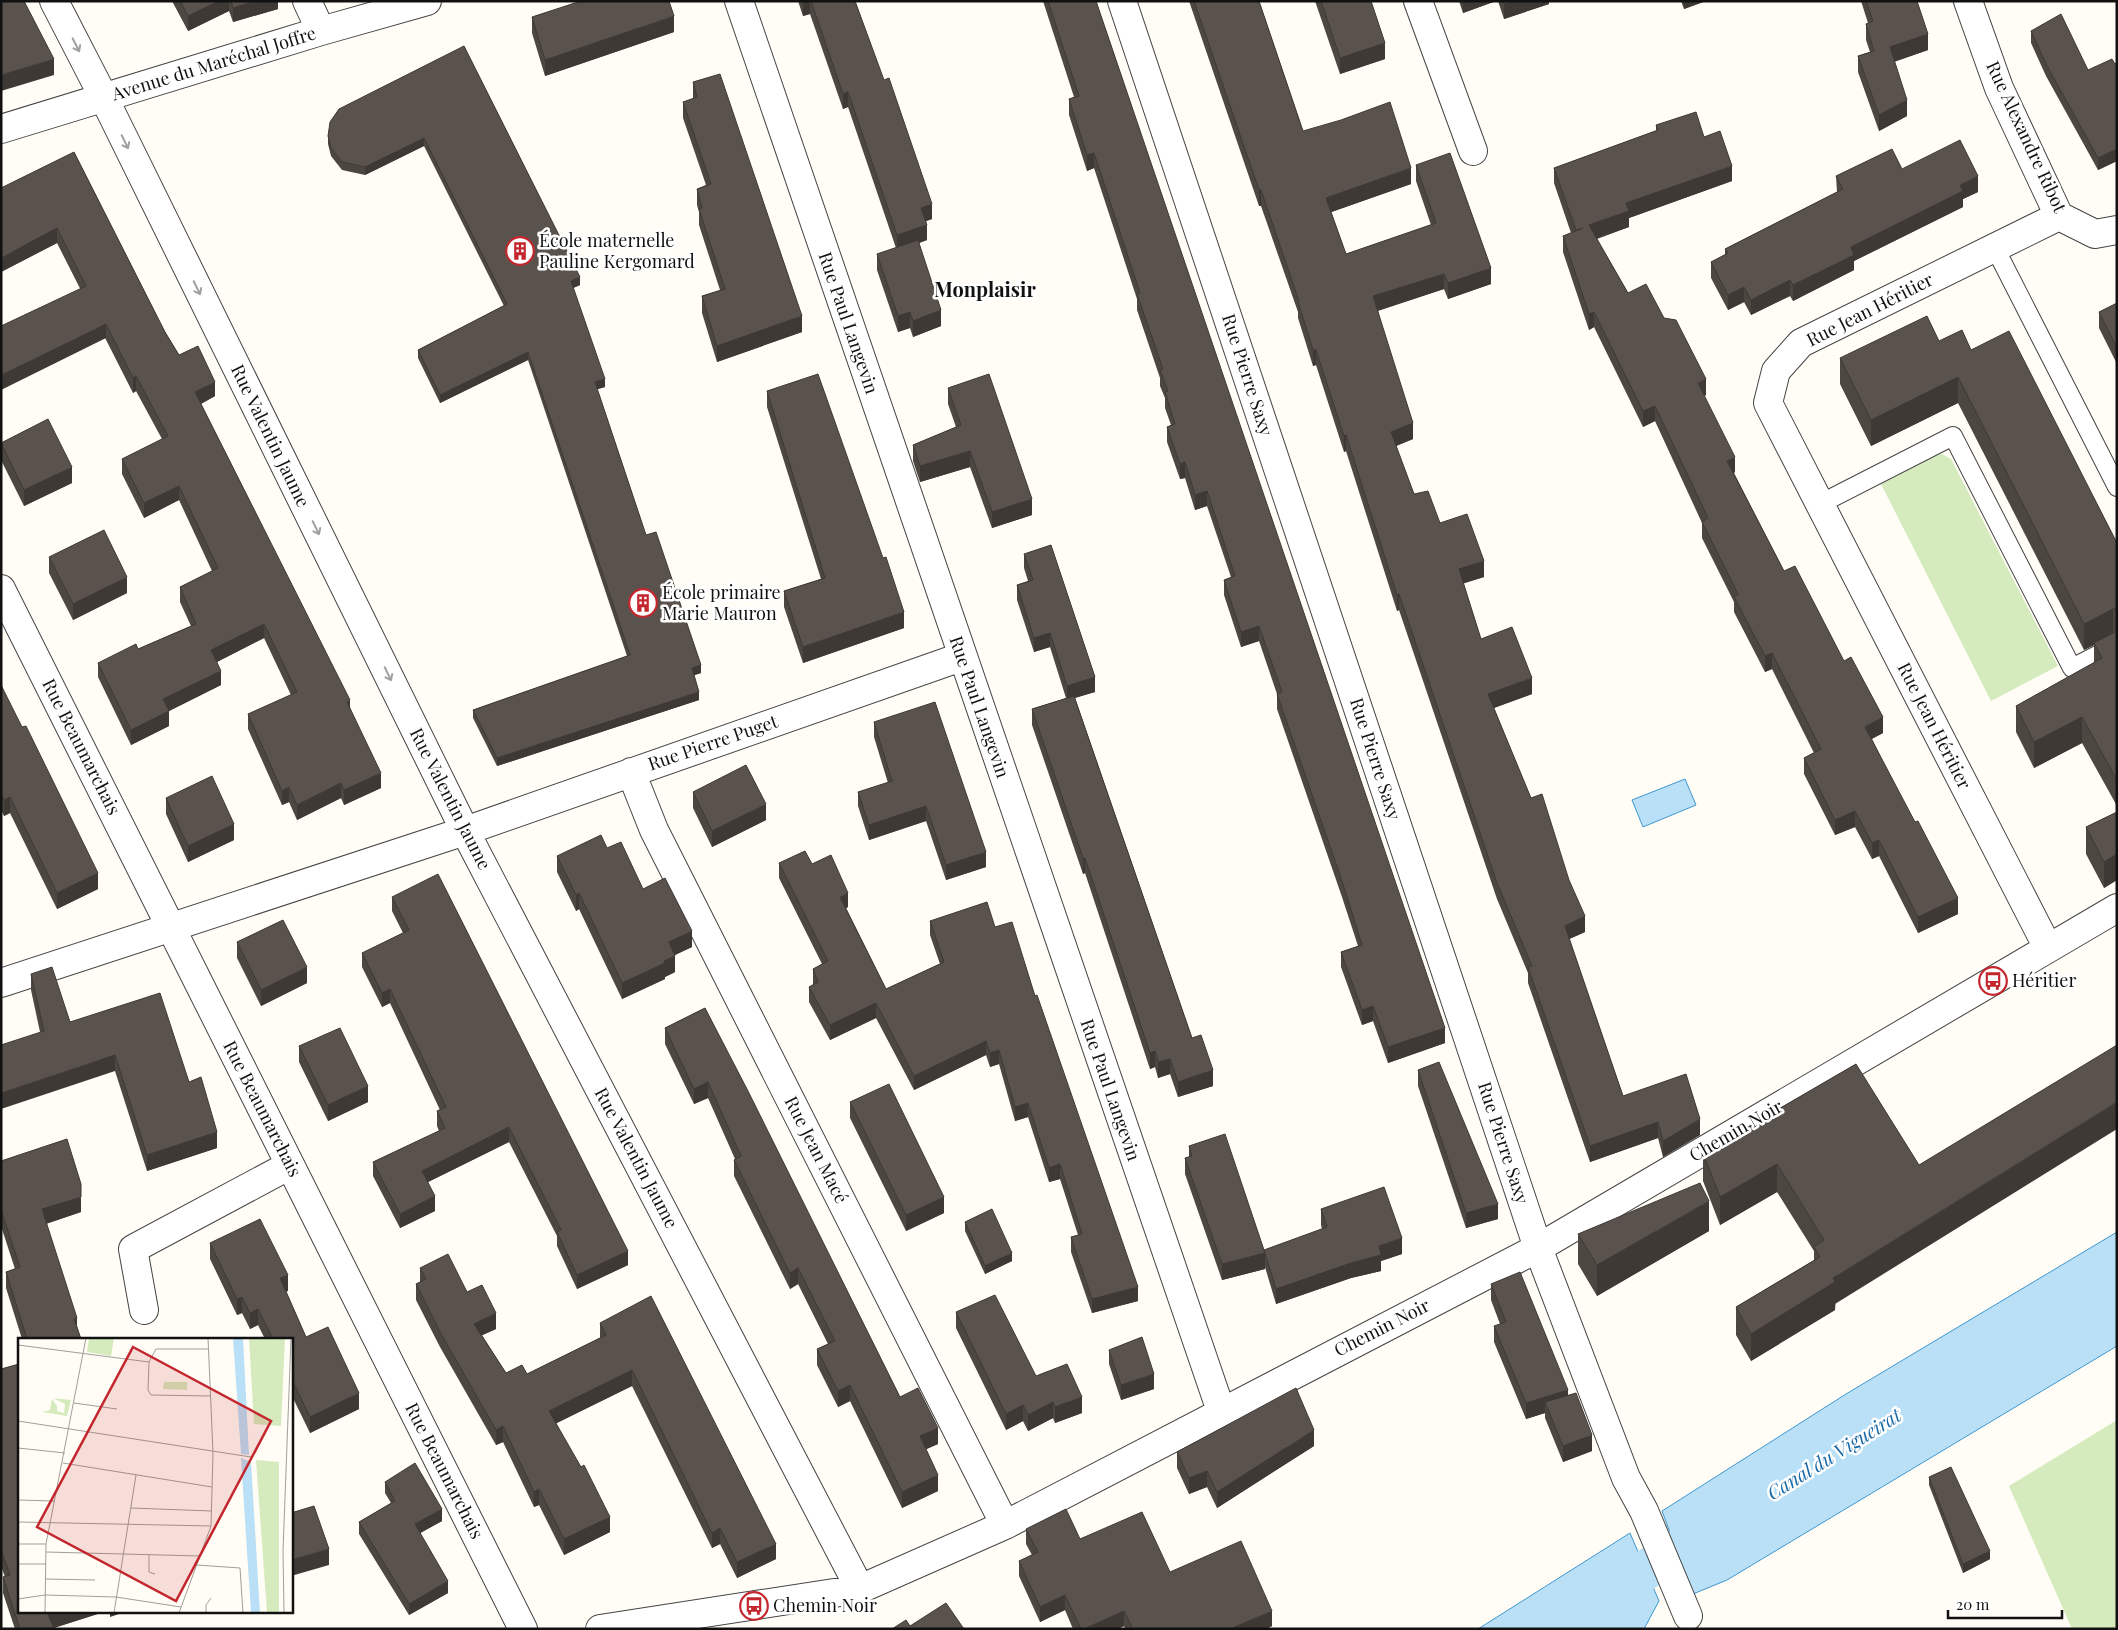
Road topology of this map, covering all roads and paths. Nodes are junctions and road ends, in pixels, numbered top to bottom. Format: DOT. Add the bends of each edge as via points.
graph roads {
  1 [pos="54,1"];
  2 [pos="306,1"];
  3 [pos="427,1"];
  4 [pos="739,1"];
  5 [pos="1122,1"];
  6 [pos="1418,1"];
  7 [pos="1968,1"];
  8 [pos="321,31"];
  9 [pos="104,98"];
  10 [pos="1,129"];
  11 [pos="1473,151"];
  12 [pos="2059,216"];
  13 [pos="2117,230"];
  14 [pos="1995,248"];
  15 [pos="2117,487"];
  16 [pos="1820,504"];
  17 [pos="1,589"];
  18 [pos="2117,645"];
  19 [pos="961,657"];
  20 [pos="631,772"];
  21 [pos="465,830"];
  22 [pos="2117,908"];
  23 [pos="172,928"];
  24 [pos="2048,948"];
  25 [pos="1,984"];
  26 [pos="290,1165"];
  27 [pos="1538,1248"];
  28 [pos="144,1310"];
  29 [pos="1221,1411"];
  30 [pos="1005,1525"];
  31 [pos="860,1589"];
  32 [pos="1688,1616"];
  33 [pos="523,1629"];
  34 [pos="600,1629"];
  1 -- 9 [label="street, Rue Valentin Jaume, one-way"];
  2 -- 8 [label="street"];
  3 -- 8 [label="street, Avenue du Maréchal Joffre"];
  4 -- 19 [label="street, Rue Paul Langevin"];
  5 -- 27 [label="street, Rue Pierre Saxy"];
  6 -- 11 [label="street"];
  7 -- 12 [label="street, Rue Alexandre Ribot" via="1999,88"];
  8 -- 9 [label="street, Avenue du Maréchal Joffre"];
  9 -- 10 [label="street, Avenue du Maréchal Joffre"];
  9 -- 21 [label="street, Rue Valentin Jaume, one-way"];
  12 -- 13 [label="street, Rue Alexandre Ribot" via="2095,234"];
  12 -- 14 [label="street, Rue Jean Héritier"];
  14 -- 15 [label="lane"];
  14 -- 16 [label="street, Rue Jean Héritier" via="1801,343 1776,371 1768,402"];
  16 -- 18 [label="lane" via="1952,436 2072,668"];
  16 -- 24 [label="street, Rue Jean Héritier"];
  17 -- 23 [label="street, Rue Beaumarchais"];
  19 -- 20 [label="street, Rue Pierre Puget"];
  19 -- 29 [label="street, Rue Paul Langevin"];
  20 -- 21 [label="street, Rue Pierre Puget"];
  20 -- 30 [label="street, Rue Jean Macé" via="654,830"];
  21 -- 23 [label="street, Rue Pierre Puget"];
  21 -- 31 [label="street, Rue Valentin Jaume"];
  22 -- 24 [label="street, Chemin Noir"];
  23 -- 25 [label="street, Rue Pierre Puget"];
  23 -- 26 [label="street, Rue Beaumarchais"];
  24 -- 27 [label="street, Chemin Noir"];
  26 -- 28 [label="street" via="133,1248"];
  26 -- 33 [label="street, Rue Beaumarchais"];
  27 -- 29 [label="street, Chemin Noir"];
  27 -- 32 [label="street, Rue Pierre Saxy" via="1626,1478 1644,1511"];
  29 -- 30 [label="street, Chemin Noir"];
  30 -- 31 [label="street, Chemin Noir"];
  31 -- 34 [label="street, Chemin Noir"];
}
